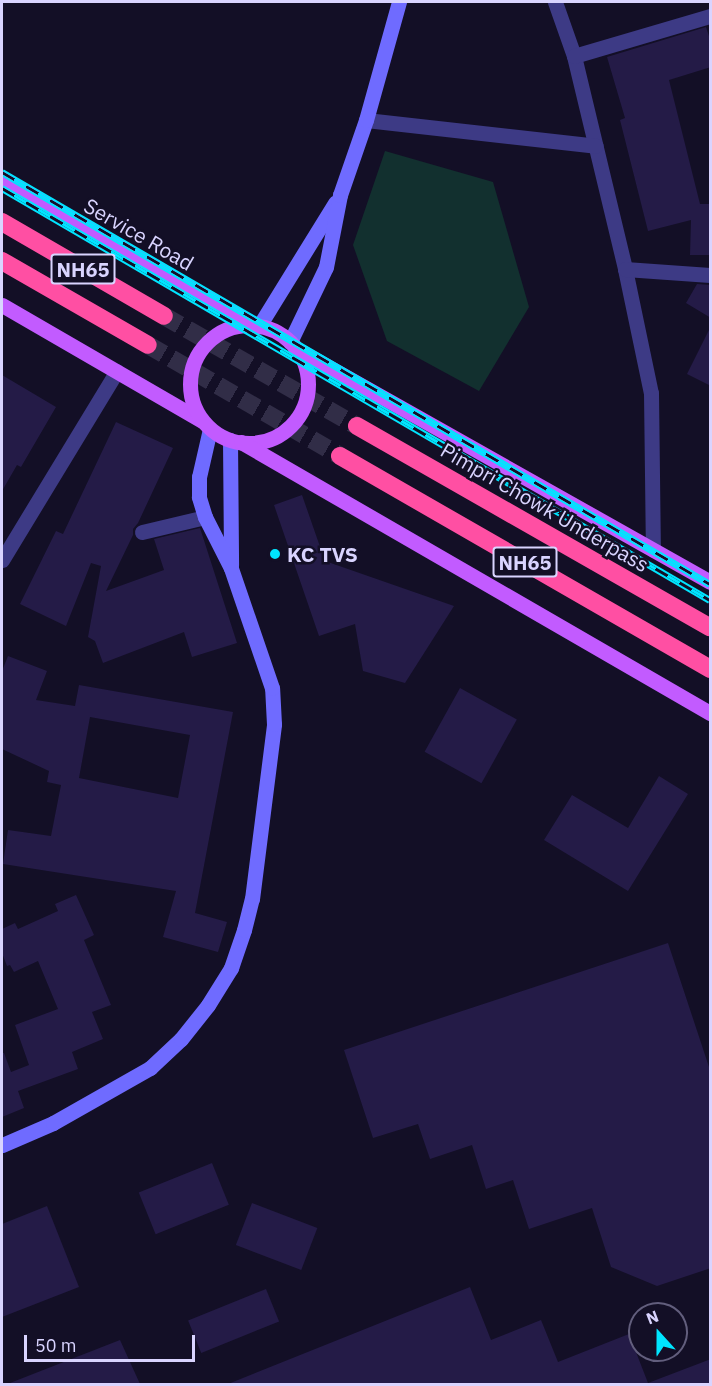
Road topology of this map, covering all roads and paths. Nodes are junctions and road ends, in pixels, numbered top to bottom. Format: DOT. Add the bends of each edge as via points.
graph roads {
  1 [pos="399,2"];
  2 [pos="555,2"];
  3 [pos="711,16"];
  4 [pos="574,56"];
  5 [pos="366,120"];
  6 [pos="596,146"];
  7 [pos="2,178"];
  8 [pos="339,195"];
  9 [pos="2,222"];
  10 [pos="2,261"];
  11 [pos="625,269"];
  12 [pos="711,275"];
  13 [pos="2,305"];
  14 [pos="164,316"];
  15 [pos="257,326"];
  16 [pos="148,345"];
  17 [pos="293,345"];
  18 [pos="117,371"];
  19 [pos="206,425"];
  20 [pos="357,426"];
  21 [pos="236,441"];
  22 [pos="340,456"];
  23 [pos="205,517"];
  24 [pos="142,532"];
  25 [pos="653,550"];
  26 [pos="2,560"];
  27 [pos="231,568"];
  28 [pos="709,578"];
  29 [pos="711,627"];
  30 [pos="711,669"];
  31 [pos="711,713"];
  32 [pos="2,1145"];
  1 -- 5 [label="main road"];
  2 -- 4 [label="street"];
  3 -- 4 [label="street"];
  4 -- 6 [label="street"];
  5 -- 6 [label="street"];
  5 -- 8 [label="main road"];
  6 -- 11 [label="street"];
  7 -- 15 [label="main road, Service Road"];
  8 -- 15 [label="main road"];
  8 -- 17 [label="main road" via="326,267"];
  9 -- 14 [label="highway, NH65"];
  10 -- 16 [label="highway, NH65"];
  11 -- 12 [label="street"];
  11 -- 25 [label="street" via="651,393"];
  13 -- 18 [label="main road"];
  15 -- 17 [label="main road" via="278,332"];
  15 -- 19 [label="main road" via="244,325 222,332 197,355 190,389 196,411"];
  17 -- 21 [label="main road" via="308,379 300,412 285,430 265,441"];
  17 -- 25 [label="main road"];
  18 -- 19 [label="main road"];
  18 -- 26 [label="street"];
  19 -- 21 [label="main road"];
  19 -- 23 [label="main road" via="199,477"];
  20 -- 29 [label="highway, Pimpri Chowk Underpass / NH65"];
  21 -- 27 [label="main road"];
  21 -- 31 [label="main road"];
  22 -- 30 [label="highway, NH65"];
  23 -- 24 [label="street"];
  23 -- 27 [label="main road"];
  25 -- 28 [label="main road"];
  27 -- 32 [label="main road" via="272,688 274,724 252,899 231,968 181,1039 150,1068 52,1123"];
}
